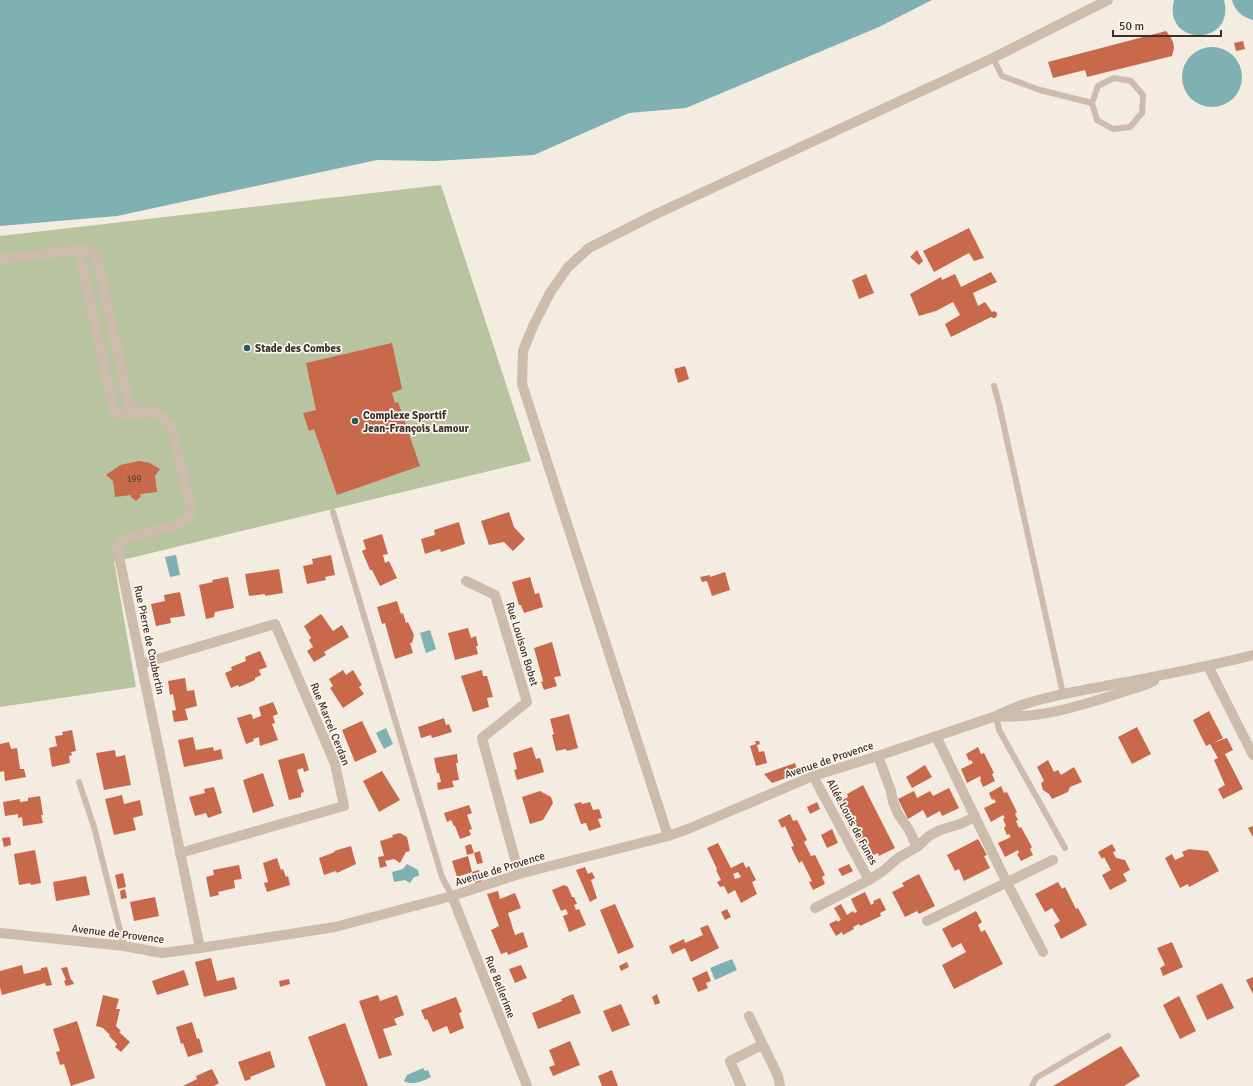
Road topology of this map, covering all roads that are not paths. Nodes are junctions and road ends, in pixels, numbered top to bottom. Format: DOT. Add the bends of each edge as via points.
graph roads {
  1 [pos="1108,0"];
  2 [pos="993,58"];
  3 [pos="1092,103"];
  4 [pos="79,250"];
  5 [pos="0,259"];
  6 [pos="994,386"];
  7 [pos="136,413"];
  8 [pos="333,512"];
  9 [pos="466,581"];
  10 [pos="1253,655"];
  11 [pos="141,664"];
  12 [pos="1208,666"];
  13 [pos="1170,673"];
  14 [pos="1063,694"];
  15 [pos="993,717"];
  16 [pos="936,736"];
  17 [pos="1253,755"];
  18 [pos="878,756"];
  19 [pos="813,776"];
  20 [pos="79,782"];
  21 [pos="975,817"];
  22 [pos="668,836"];
  23 [pos="917,847"];
  24 [pos="1065,848"];
  25 [pos="180,853"];
  26 [pos="1053,860"];
  27 [pos="520,874"];
  28 [pos="869,880"];
  29 [pos="1007,883"];
  30 [pos="452,896"];
  31 [pos="815,908"];
  32 [pos="927,921"];
  33 [pos="0,933"];
  34 [pos="124,946"];
  35 [pos="200,948"];
  36 [pos="1043,952"];
  37 [pos="749,1016"];
  38 [pos="1108,1036"];
  39 [pos="762,1045"];
  40 [pos="526,1086"];
  41 [pos="741,1086"];
  42 [pos="780,1086"];
  43 [pos="1032,1086"];
  1 -- 2 [label="street"];
  2 -- 3 [label="lane" via="1002,76 1040,90"];
  2 -- 22 [label="street" via="654,215 589,248 568,267 550,293 534,324 523,351 522,384"];
  3 -- 3 [label="lane" via="1097,120 1113,129 1130,126 1142,113 1142,95 1132,81 1114,78 1098,86"];
  4 -- 5 [label="street"];
  4 -- 7 [label="street" via="88,250 97,257 128,400"];
  4 -- 7 [label="street" via="113,409 121,415"];
  6 -- 14 [label="lane"];
  7 -- 11 [label="street, Rue Pierre de Coubertin" via="156,412 171,425 190,504 190,515 178,525 126,538 117,547"];
  8 -- 30 [label="lane" via="442,877"];
  9 -- 27 [label="street, Rue Louison Bobet" via="495,595 527,702 482,738"];
  10 -- 12 [label="street"];
  11 -- 25 [label="street, Rue Pierre de Coubertin"];
  11 -- 25 [label="street, Rue Marcel Cerdan" via="275,624 335,764 344,806"];
  12 -- 13 [label="street"];
  12 -- 17 [label="street"];
  13 -- 14 [label="street, Avenue de Provence"];
  13 -- 15 [label="street" via="1145,685 1084,704 1015,718"];
  14 -- 15 [label="street, Avenue de Provence" via="1007,710"];
  15 -- 16 [label="street, Avenue de Provence"];
  15 -- 24 [label="lane"];
  16 -- 18 [label="street, Avenue de Provence"];
  16 -- 21 [label="street"];
  18 -- 19 [label="street, Avenue de Provence"];
  18 -- 23 [label="street" via="898,814"];
  19 -- 22 [label="street, Avenue de Provence"];
  19 -- 28 [label="street, Allée Louis de Funes"];
  20 -- 34 [label="lane" via="94,827"];
  21 -- 23 [label="street, Allée Louis de Funes" via="940,830"];
  21 -- 29 [label="street"];
  22 -- 27 [label="street, Avenue de Provence"];
  23 -- 28 [label="street, Allée Louis de Funes"];
  25 -- 35 [label="street, Rue Pierre de Coubertin"];
  26 -- 29 [label="street"];
  27 -- 30 [label="street, Avenue de Provence"];
  28 -- 31 [label="street, Allée Louis de Funes"];
  29 -- 32 [label="street"];
  29 -- 36 [label="street"];
  30 -- 35 [label="street, Avenue de Provence" via="335,927"];
  30 -- 40 [label="street, Rue Bellerime"];
  33 -- 34 [label="street, Avenue de Provence"];
  34 -- 35 [label="street, Avenue de Provence" via="162,953"];
  37 -- 39 [label="street"];
  38 -- 43 [label="lane" via="1036,1078"];
  39 -- 41 [label="street" via="730,1061"];
  39 -- 42 [label="street" via="778,1076"];
}
